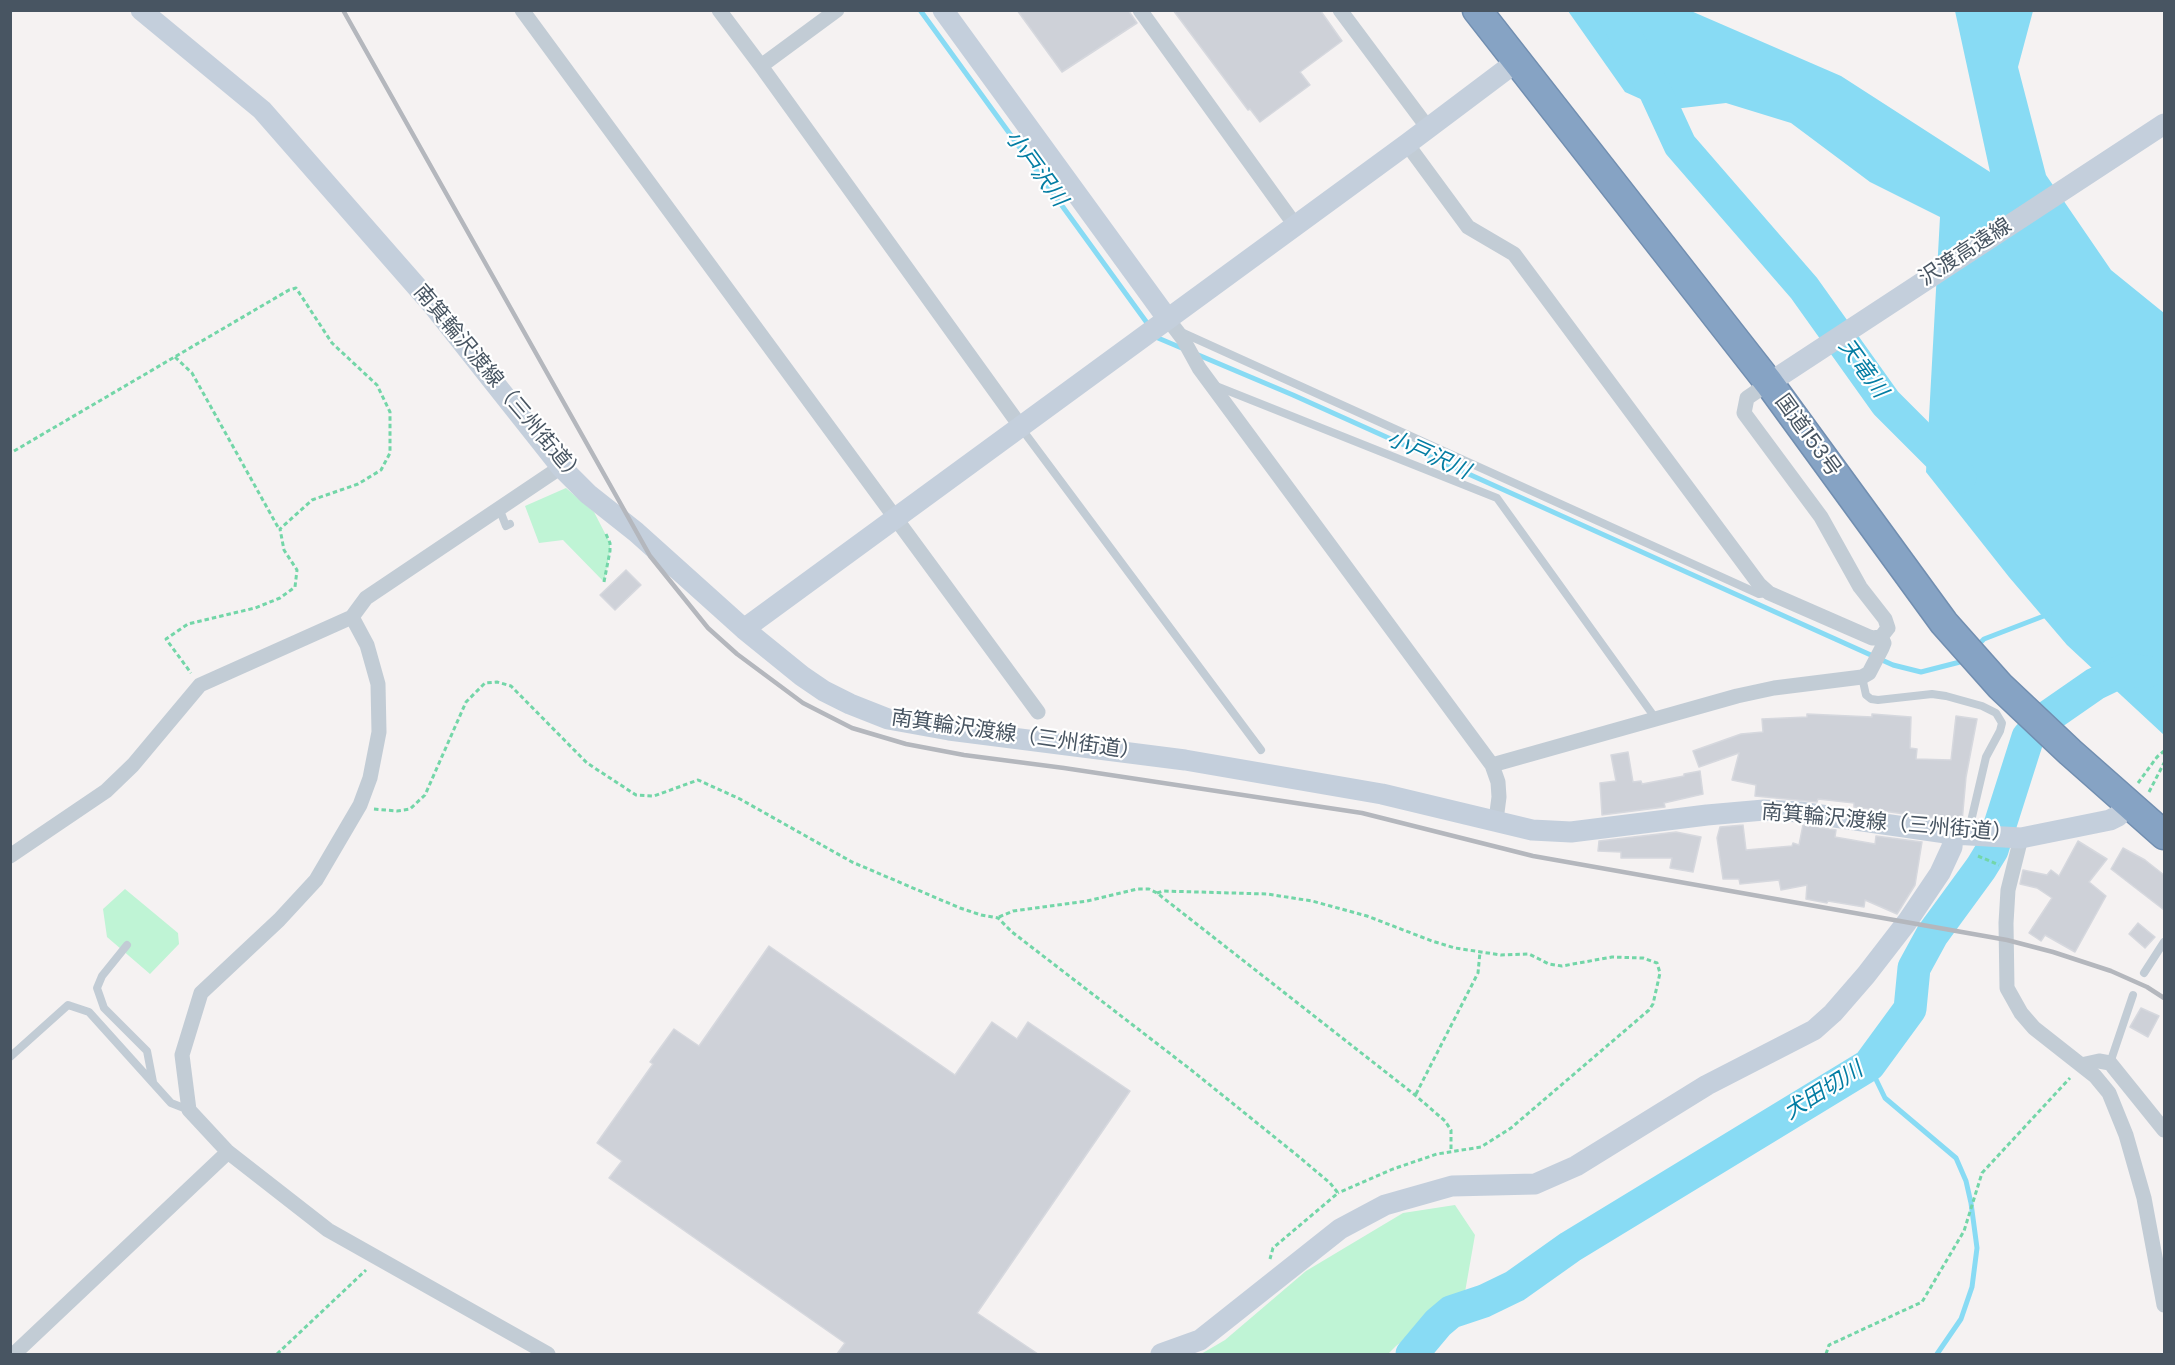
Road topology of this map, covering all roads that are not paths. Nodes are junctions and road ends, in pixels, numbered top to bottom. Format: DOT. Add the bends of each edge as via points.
graph roads {
  1 [pos="141,10"];
  2 [pos="522,10"];
  3 [pos="719,10"];
  4 [pos="837,10"];
  5 [pos="943,10"];
  6 [pos="1140,10"];
  7 [pos="1340,10"];
  8 [pos="1477,10"];
  9 [pos="1516,62"];
  10 [pos="761,66"];
  11 [pos="2164,124"];
  12 [pos="1428,128"];
  13 [pos="1407,144"];
  14 [pos="1295,225"];
  15 [pos="1171,327"];
  16 [pos="1778,376"];
  17 [pos="1210,383"];
  18 [pos="1021,427"];
  19 [pos="561,467"];
  20 [pos="499,508"];
  21 [pos="894,518"];
  22 [pos="510,524"];
  23 [pos="1769,593"];
  24 [pos="352,617"];
  25 [pos="744,629"];
  26 [pos="1882,642"];
  27 [pos="1863,677"];
  28 [pos="1038,712"];
  29 [pos="1656,719"];
  30 [pos="1261,750"];
  31 [pos="1492,765"];
  32 [pos="2136,797"];
  33 [pos="1496,820"];
  34 [pos="2164,835"];
  35 [pos="2017,838"];
  36 [pos="1968,840"];
  37 [pos="10,855"];
  38 [pos="2164,942"];
  39 [pos="127,945"];
  40 [pos="2145,973"];
  41 [pos="2133,995"];
  42 [pos="10,1057"];
  43 [pos="2110,1063"];
  44 [pos="2081,1065"];
  45 [pos="154,1083"];
  46 [pos="189,1110"];
  47 [pos="2164,1130"];
  48 [pos="228,1152"];
  49 [pos="2164,1305"];
  50 [pos="14,1354"];
  51 [pos="544,1354"];
  52 [pos="1161,1354"];
  1 -- 19 [label="main road, 南箕輪沢渡線（三州街道）" via="262,110 431,303"];
  2 -- 21 [label="street"];
  3 -- 10 [label="street"];
  4 -- 10 [label="street"];
  5 -- 15 [label="main road"];
  6 -- 14 [label="street"];
  7 -- 12 [label="street"];
  8 -- 9 [label="highway, 国道153号"];
  9 -- 12 [label="main road"];
  9 -- 16 [label="highway, 国道153号"];
  10 -- 18 [label="street"];
  11 -- 16 [label="main road, 沢渡高遠線"];
  12 -- 13 [label="main road"];
  13 -- 14 [label="main road"];
  13 -- 23 [label="street" via="1468,227 1514,254"];
  14 -- 15 [label="main road"];
  15 -- 17 [label="street"];
  15 -- 18 [label="main road" via="1142,337"];
  15 -- 23 [label="lane" via="1759,594"];
  16 -- 26 [label="street" via="1748,398 1744,412 1821,517 1860,587 1886,619 1888,628"];
  16 -- 32 [label="highway, 国道153号" via="1895,557 1944,623 1993,678 2070,752"];
  17 -- 29 [label="lane" via="1497,498"];
  17 -- 31 [label="street"];
  18 -- 21 [label="main road"];
  18 -- 30 [label="lane"];
  19 -- 20 [label="street"];
  19 -- 25 [label="main road, 南箕輪沢渡線（三州街道）"];
  20 -- 22 [label="lane" via="506,525"];
  20 -- 24 [label="street" via="366,598"];
  21 -- 25 [label="main road"];
  21 -- 28 [label="street"];
  23 -- 26 [label="street"];
  24 -- 37 [label="street" via="200,685 106,791"];
  24 -- 46 [label="street" via="367,645 378,684 379,732 370,778 360,805 316,880 201,993 182,1054"];
  25 -- 33 [label="main road, 南箕輪沢渡線（三州街道）" via="824,691 888,719 1185,760 1382,794"];
  26 -- 27 [label="street" via="1874,664"];
  27 -- 29 [label="street" via="1774,688"];
  27 -- 36 [label="lane" via="1866,695 1871,699 1932,694 1996,713 2002,723 1986,757"];
  29 -- 31 [label="street"];
  31 -- 33 [label="street" via="1498,782"];
  32 -- 34 [label="highway, 国道153号"];
  32 -- 35 [label="main road, 南箕輪沢渡線（三州街道）" via="2110,820"];
  33 -- 36 [label="main road, 南箕輪沢渡線（三州街道）" via="1532,830 1571,832 1764,810 1800,812"];
  35 -- 36 [label="main road, 南箕輪沢渡線（三州街道）"];
  35 -- 44 [label="street" via="2008,890 2007,988 2034,1028"];
  36 -- 52 [label="main road" via="1952,847 1907,922 1833,1013 1814,1030 1707,1085 1576,1166 1535,1184 1452,1186 1385,1206 1340,1230 1200,1340"];
  38 -- 40 [label="lane"];
  39 -- 45 [label="lane" via="102,975 97,988 104,1008 147,1051"];
  41 -- 43 [label="lane"];
  42 -- 45 [label="lane" via="68,1005 89,1012"];
  43 -- 44 [label="street"];
  43 -- 47 [label="street"];
  44 -- 49 [label="street" via="2104,1086 2126,1135 2144,1198"];
  45 -- 46 [label="lane" via="171,1103"];
  46 -- 48 [label="street"];
  48 -- 50 [label="street"];
  48 -- 51 [label="street" via="328,1230"];
}
